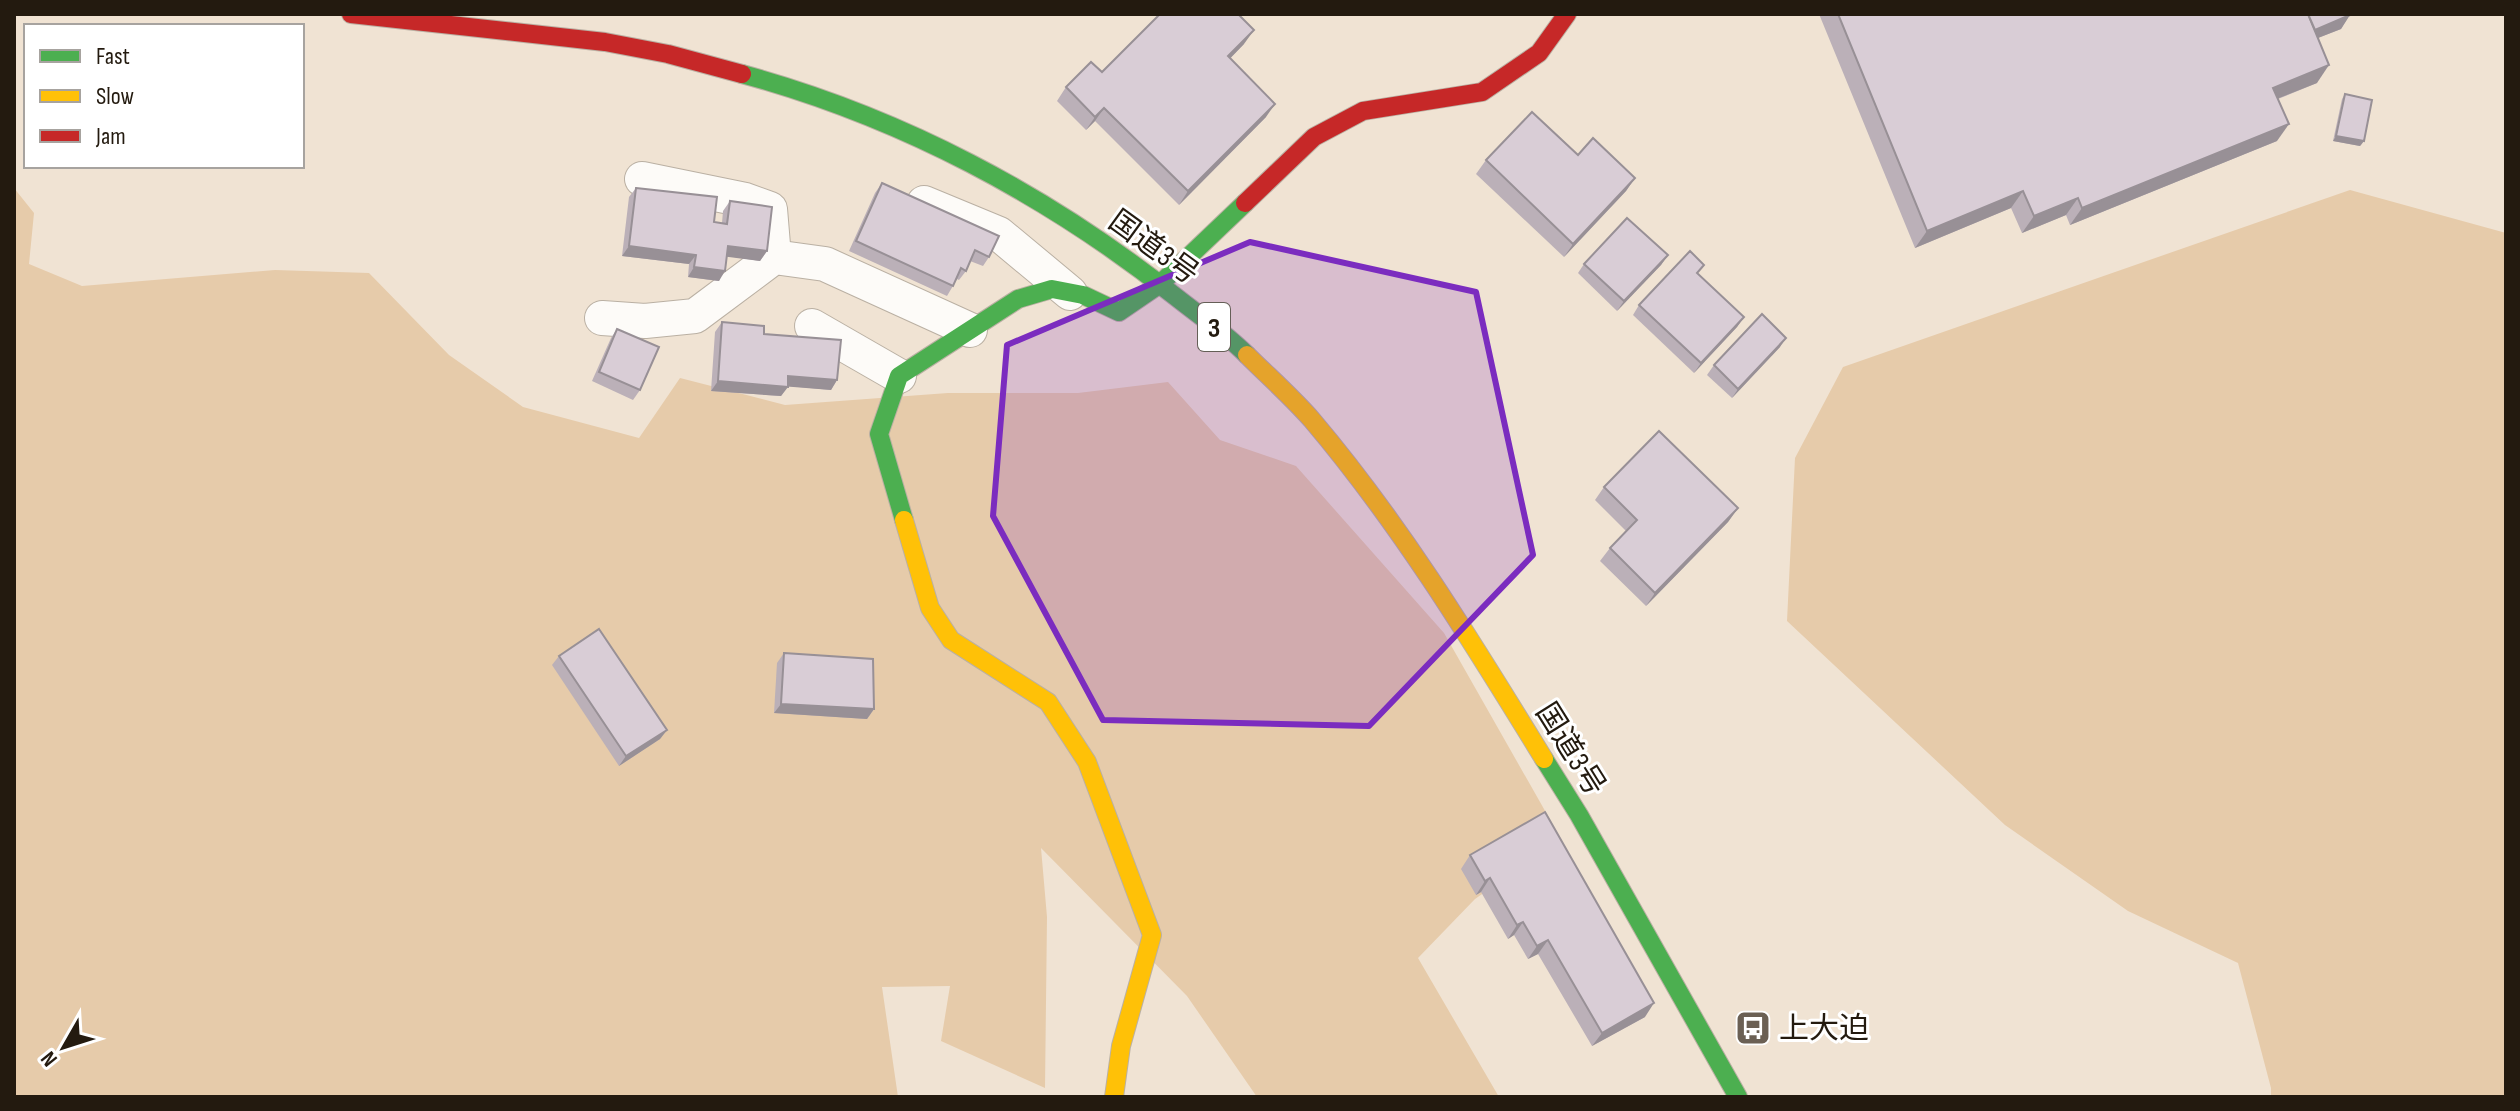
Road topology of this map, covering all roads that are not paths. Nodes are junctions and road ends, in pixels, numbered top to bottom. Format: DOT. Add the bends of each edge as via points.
graph roads {
  1 [pos="351,14"];
  2 [pos="1567,14"];
  3 [pos="642,179"];
  4 [pos="924,203"];
  5 [pos="774,257"];
  6 [pos="1160,284"];
  7 [pos="1070,293"];
  8 [pos="602,318"];
  9 [pos="812,326"];
  10 [pos="970,330"];
  11 [pos="899,376"];
  12 [pos="1114,1097"];
  13 [pos="1738,1097"];
  1 -- 6 [label="main road, 国道3号 / 3" via="605,42 790,87 898,127 994,176 1101,240"];
  2 -- 6 [label="main road" via="1539,53 1482,92 1363,111 1314,137"];
  3 -- 5 [label="street" via="770,209"];
  4 -- 7 [label="street" via="999,234"];
  5 -- 8 [label="street" via="695,316"];
  5 -- 10 [label="street" via="825,264"];
  6 -- 7 [label="main road" via="1119,312"];
  6 -- 13 [label="main road, 国道3号 / 3" via="1239,347 1310,418 1391,520 1579,815"];
  7 -- 10 [label="main road" via="1052,289 1018,299"];
  9 -- 11 [label="street"];
  10 -- 11 [label="main road"];
  11 -- 12 [label="main road" via="879,434 930,608 951,640 1048,702 1087,762 1152,935 1121,1046"];
}
